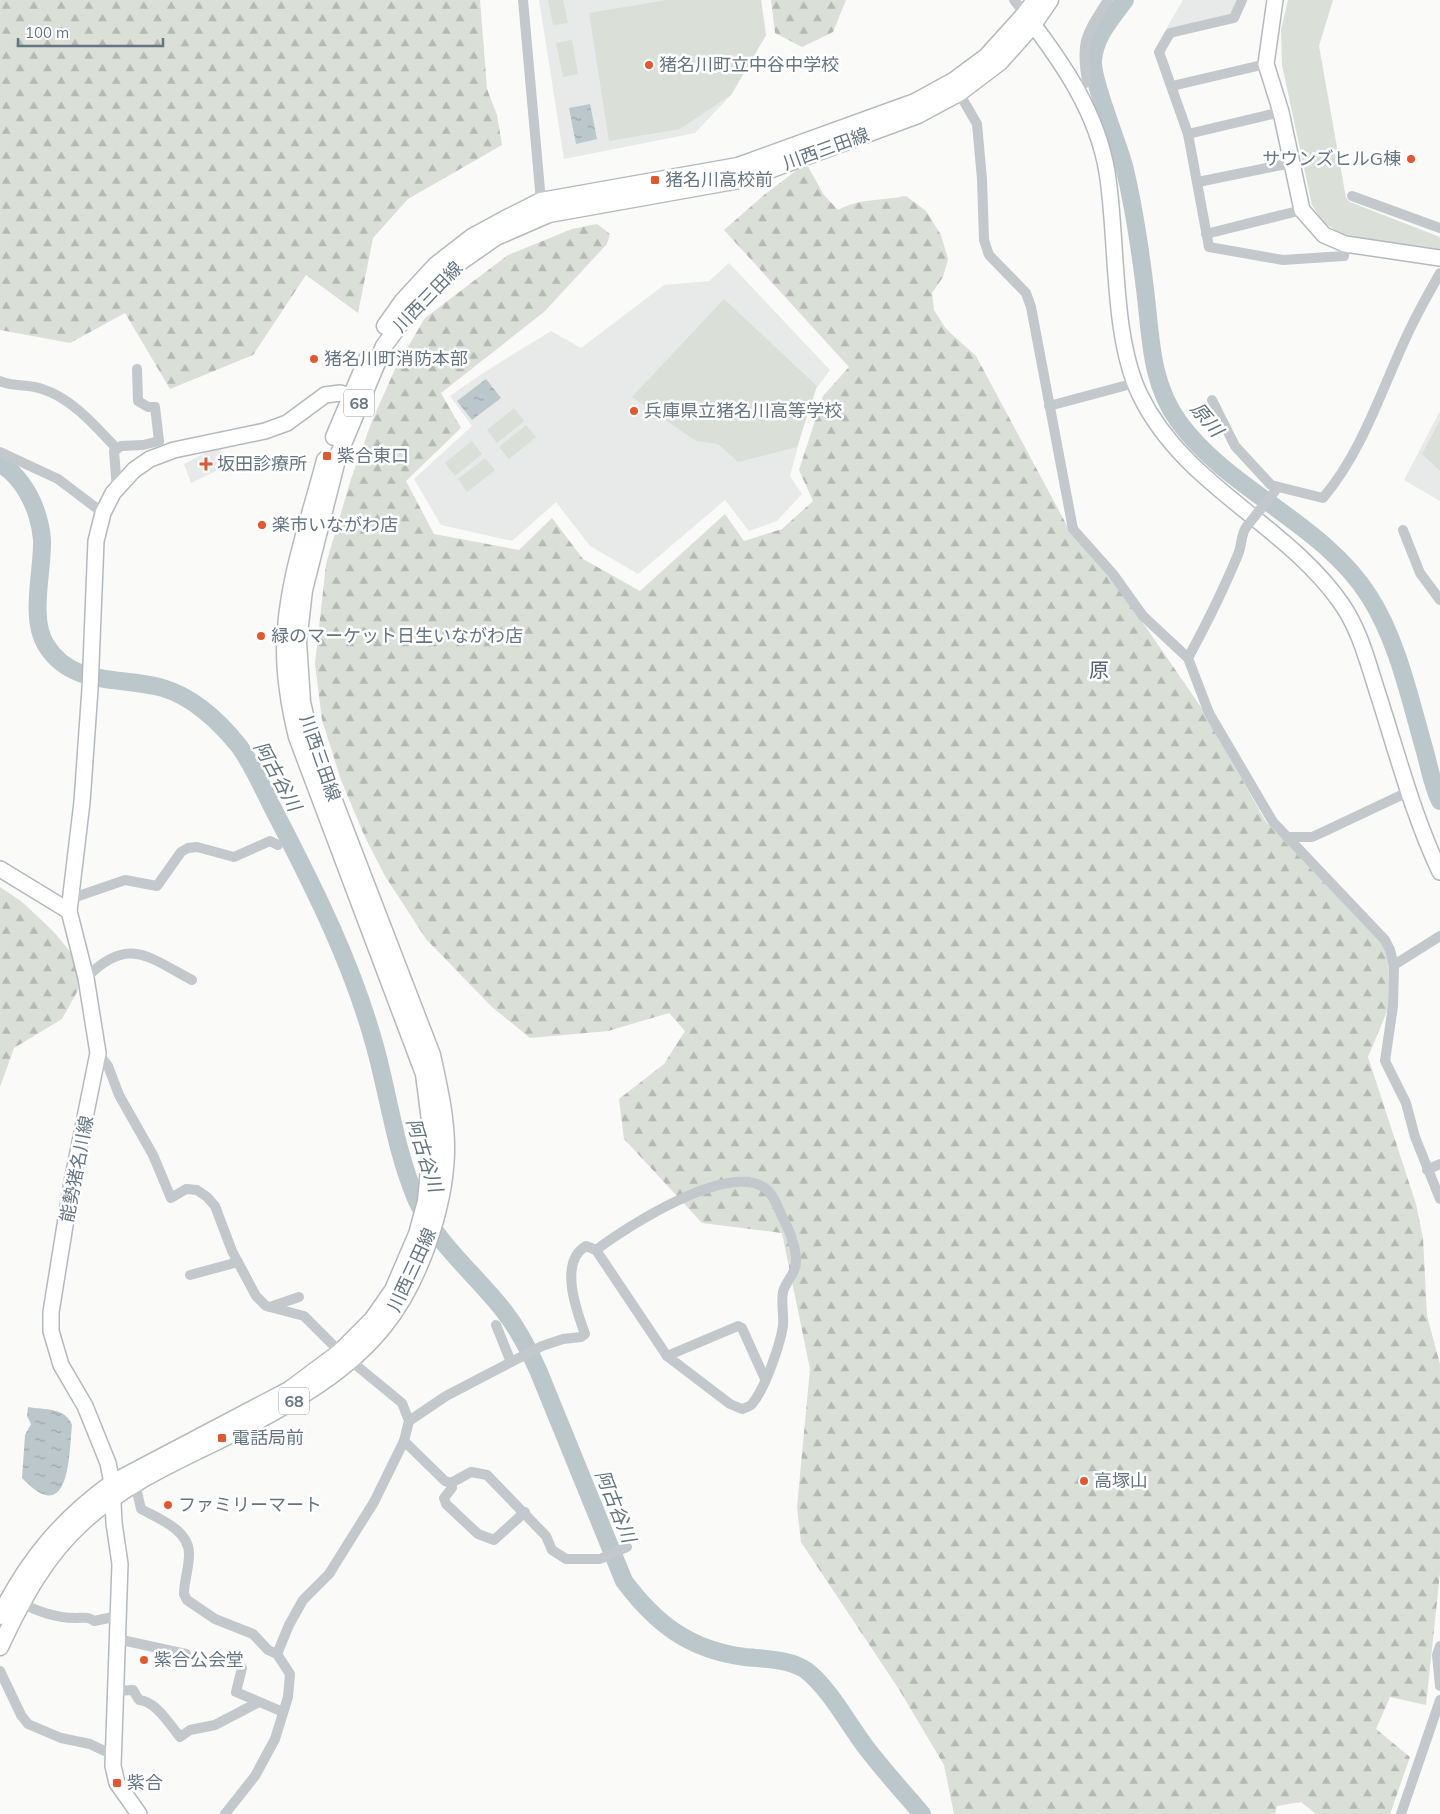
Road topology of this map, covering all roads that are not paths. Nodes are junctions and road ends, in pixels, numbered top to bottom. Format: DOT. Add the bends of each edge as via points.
graph roads {
  1 [pos="523,0"];
  2 [pos="1014,0"];
  3 [pos="1035,0"];
  4 [pos="1050,0"];
  5 [pos="1108,0"];
  6 [pos="1242,0"];
  7 [pos="1275,0"];
  8 [pos="1029,19"];
  9 [pos="1266,64"];
  10 [pos="1172,86"];
  11 [pos="1077,90"];
  12 [pos="958,93"];
  13 [pos="1281,112"];
  14 [pos="1188,134"];
  15 [pos="1291,162"];
  16 [pos="1198,182"];
  17 [pos="1352,196"];
  18 [pos="545,207"];
  19 [pos="1302,210"];
  20 [pos="1440,228"];
  21 [pos="1206,234"];
  22 [pos="1345,244"];
  23 [pos="1440,258"];
  24 [pos="1440,273"];
  25 [pos="138,369"];
  26 [pos="0,381"];
  27 [pos="1134,383"];
  28 [pos="355,397"];
  29 [pos="1212,400"];
  30 [pos="1049,406"];
  31 [pos="117,449"];
  32 [pos="0,452"];
  33 [pos="1277,488"];
  34 [pos="117,489"];
  35 [pos="103,513"];
  36 [pos="1403,530"];
  37 [pos="1440,600"];
  38 [pos="1188,658"];
  39 [pos="1410,791"];
  40 [pos="1287,837"];
  41 [pos="278,845"];
  42 [pos="0,869"];
  43 [pos="1440,872"];
  44 [pos="70,905"];
  45 [pos="1440,936"];
  46 [pos="1394,965"];
  47 [pos="86,978"];
  48 [pos="192,980"];
  49 [pos="98,1054"];
  50 [pos="1440,1164"];
  51 [pos="1427,1170"];
  52 [pos="1440,1199"];
  53 [pos="596,1250"];
  54 [pos="238,1262"];
  55 [pos="190,1275"];
  56 [pos="299,1297"];
  57 [pos="270,1307"];
  58 [pos="496,1325"];
  59 [pos="345,1356"];
  60 [pos="667,1356"];
  61 [pos="514,1361"];
  62 [pos="765,1379"];
  63 [pos="408,1421"];
  64 [pos="404,1441"];
  65 [pos="451,1483"];
  66 [pos="135,1484"];
  67 [pos="112,1490"];
  68 [pos="525,1512"];
  69 [pos="627,1547"];
  70 [pos="10,1599"];
  71 [pos="0,1616"];
  72 [pos="118,1616"];
  73 [pos="117,1640"];
  74 [pos="1440,1646"];
  75 [pos="0,1647"];
  76 [pos="186,1654"];
  77 [pos="278,1654"];
  78 [pos="242,1668"];
  79 [pos="0,1671"];
  80 [pos="1440,1686"];
  81 [pos="115,1691"];
  82 [pos="1440,1700"];
  83 [pos="257,1703"];
  84 [pos="283,1712"];
  85 [pos="113,1755"];
  86 [pos="139,1814"];
  87 [pos="225,1814"];
  88 [pos="1401,1814"];
  1 -- 18 [label="street"];
  2 -- 8 [label="street"];
  3 -- 8 [label="main road, 川西三田線 / 68"];
  4 -- 8 [label="main road, 川西三田線 / 68"];
  5 -- 11 [label="street" via="1093,21 1084,42 1087,81"];
  6 -- 10 [label="street" via="1234,18 1170,33 1159,52"];
  7 -- 9 [label="street"];
  8 -- 11 [label="street"];
  8 -- 12 [label="main road, 川西三田線 / 68" via="1000,62"];
  8 -- 18 [label="main road, 川西三田線 / 68" via="955,80 915,102 738,166"];
  9 -- 10 [label="street"];
  9 -- 13 [label="street"];
  10 -- 14 [label="street"];
  11 -- 27 [label="street" via="1092,119 1107,169 1122,327"];
  12 -- 18 [label="main road, 川西三田線 / 68" via="918,115 745,178"];
  12 -- 30 [label="street" via="977,124 984,240 989,255 1026,293"];
  13 -- 14 [label="street"];
  13 -- 15 [label="street"];
  14 -- 16 [label="street"];
  15 -- 16 [label="street"];
  15 -- 19 [label="street"];
  16 -- 21 [label="street"];
  17 -- 20 [label="street"];
  18 -- 28 [label="main road, 川西三田線 / 68" via="472,237 436,265 402,302 376,339"];
  19 -- 21 [label="street"];
  19 -- 22 [label="street" via="1324,235"];
  21 -- 22 [label="street" via="1209,246 1283,260 1344,256"];
  22 -- 23 [label="street"];
  24 -- 33 [label="street" via="1411,327 1352,455 1332,487 1323,498"];
  25 -- 31 [label="street" via="138,401 148,408 155,407 159,442"];
  26 -- 31 [label="street" via="42,389 59,397 81,413"];
  27 -- 30 [label="street"];
  27 -- 39 [label="street" via="1152,420 1171,446 1299,556 1341,603 1364,649"];
  28 -- 34 [label="street" via="340,393 325,395 287,423 174,450 150,459 134,470"];
  28 -- 59 [label="main road, 川西三田線 / 68" via="327,456 294,577 285,649 288,698 296,736 424,1074 432,1136 430,1183 417,1234 392,1290"];
  28 -- 59 [label="main road, 川西三田線 / 68" via="304,590 298,642 302,702 312,741 432,1055 441,1096 446,1153 438,1209 426,1248 403,1297 384,1326"];
  29 -- 33 [label="street" via="1235,446"];
  30 -- 38 [label="street" via="1073,529 1113,574 1143,616"];
  31 -- 34 [label="street" via="114,452"];
  32 -- 35 [label="street" via="58,479"];
  33 -- 38 [label="street, bridge" via="1244,530 1221,596"];
  34 -- 35 [label="street"];
  35 -- 44 [label="street" via="96,541 82,802"];
  36 -- 37 [label="street" via="1420,573"];
  38 -- 40 [label="street" via="1209,713 1258,800"];
  39 -- 40 [label="street" via="1312,837"];
  39 -- 43 [label="street"];
  40 -- 46 [label="street" via="1385,940"];
  41 -- 44 [label="street" via="270,842 234,857 197,847 188,848 158,886 126,880"];
  42 -- 44 [label="street"];
  44 -- 47 [label="street, 能勢猪名川線"];
  45 -- 46 [label="street"];
  46 -- 51 [label="street" via="1393,1006 1384,1061 1406,1103"];
  47 -- 48 [label="street" via="109,958 130,952 144,954"];
  47 -- 49 [label="street, 能勢猪名川線"];
  49 -- 54 [label="street" via="108,1066 171,1198 186,1189 197,1190 207,1197 216,1206"];
  49 -- 67 [label="street, 能勢猪名川線" via="72,1182 51,1312 51,1331 60,1365 85,1406 108,1463"];
  50 -- 51 [label="street"];
  51 -- 52 [label="street"];
  53 -- 60 [label="street"];
  53 -- 61 [label="street" via="586,1246 581,1248 572,1272 570,1291 585,1334 542,1346"];
  53 -- 62 [label="street" via="650,1214 711,1186 737,1182 765,1188 772,1195 791,1234 796,1261 794,1274 783,1292 783,1327"];
  54 -- 55 [label="street"];
  54 -- 57 [label="street" via="256,1296"];
  56 -- 57 [label="street"];
  57 -- 59 [label="street" via="304,1316"];
  58 -- 61 [label="street"];
  59 -- 63 [label="street" via="402,1403"];
  59 -- 66 [label="main road, 川西三田線 / 68" via="302,1396"];
  59 -- 67 [label="main road, 川西三田線 / 68"];
  60 -- 62 [label="street" via="730,1404 742,1409 751,1406"];
  60 -- 62 [label="street" via="738,1326 742,1328"];
  61 -- 63 [label="street" via="446,1396"];
  63 -- 64 [label="street"];
  64 -- 65 [label="street" via="445,1481"];
  64 -- 77 [label="street" via="374,1502 329,1574 303,1600"];
  65 -- 68 [label="street" via="471,1472 487,1475"];
  65 -- 68 [label="street" via="452,1488 444,1498 446,1504 478,1534 494,1540"];
  66 -- 67 [label="main road, 川西三田線 / 68"];
  66 -- 77 [label="street" via="140,1509 169,1525 182,1535 188,1545 184,1594 187,1600 215,1619 253,1634 268,1650"];
  67 -- 70 [label="main road, 川西三田線 / 68" via="76,1511 48,1539 25,1570"];
  67 -- 72 [label="street, 能勢猪名川線" via="120,1564"];
  68 -- 69 [label="street" via="546,1536 552,1550 566,1559 600,1559"];
  70 -- 71 [label="main road, 川西三田線 / 68"];
  70 -- 72 [label="street" via="57,1617 90,1618 94,1621"];
  70 -- 75 [label="main road, 川西三田線 / 68"];
  72 -- 73 [label="street, 能勢猪名川線"];
  73 -- 76 [label="street"];
  73 -- 81 [label="street, 能勢猪名川線"];
  74 -- 80 [label="street" via="1437,1655"];
  77 -- 84 [label="street" via="290,1674"];
  78 -- 83 [label="street" via="236,1692"];
  79 -- 85 [label="street" via="28,1724"];
  81 -- 83 [label="street" via="133,1690 139,1700 158,1710 180,1737 190,1730 215,1725"];
  81 -- 85 [label="street, 能勢猪名川線"];
  82 -- 88 [label="street"];
  83 -- 84 [label="street"];
  84 -- 87 [label="street" via="275,1739 255,1776"];
  85 -- 86 [label="street, 能勢猪名川線" via="117,1783"];
}
